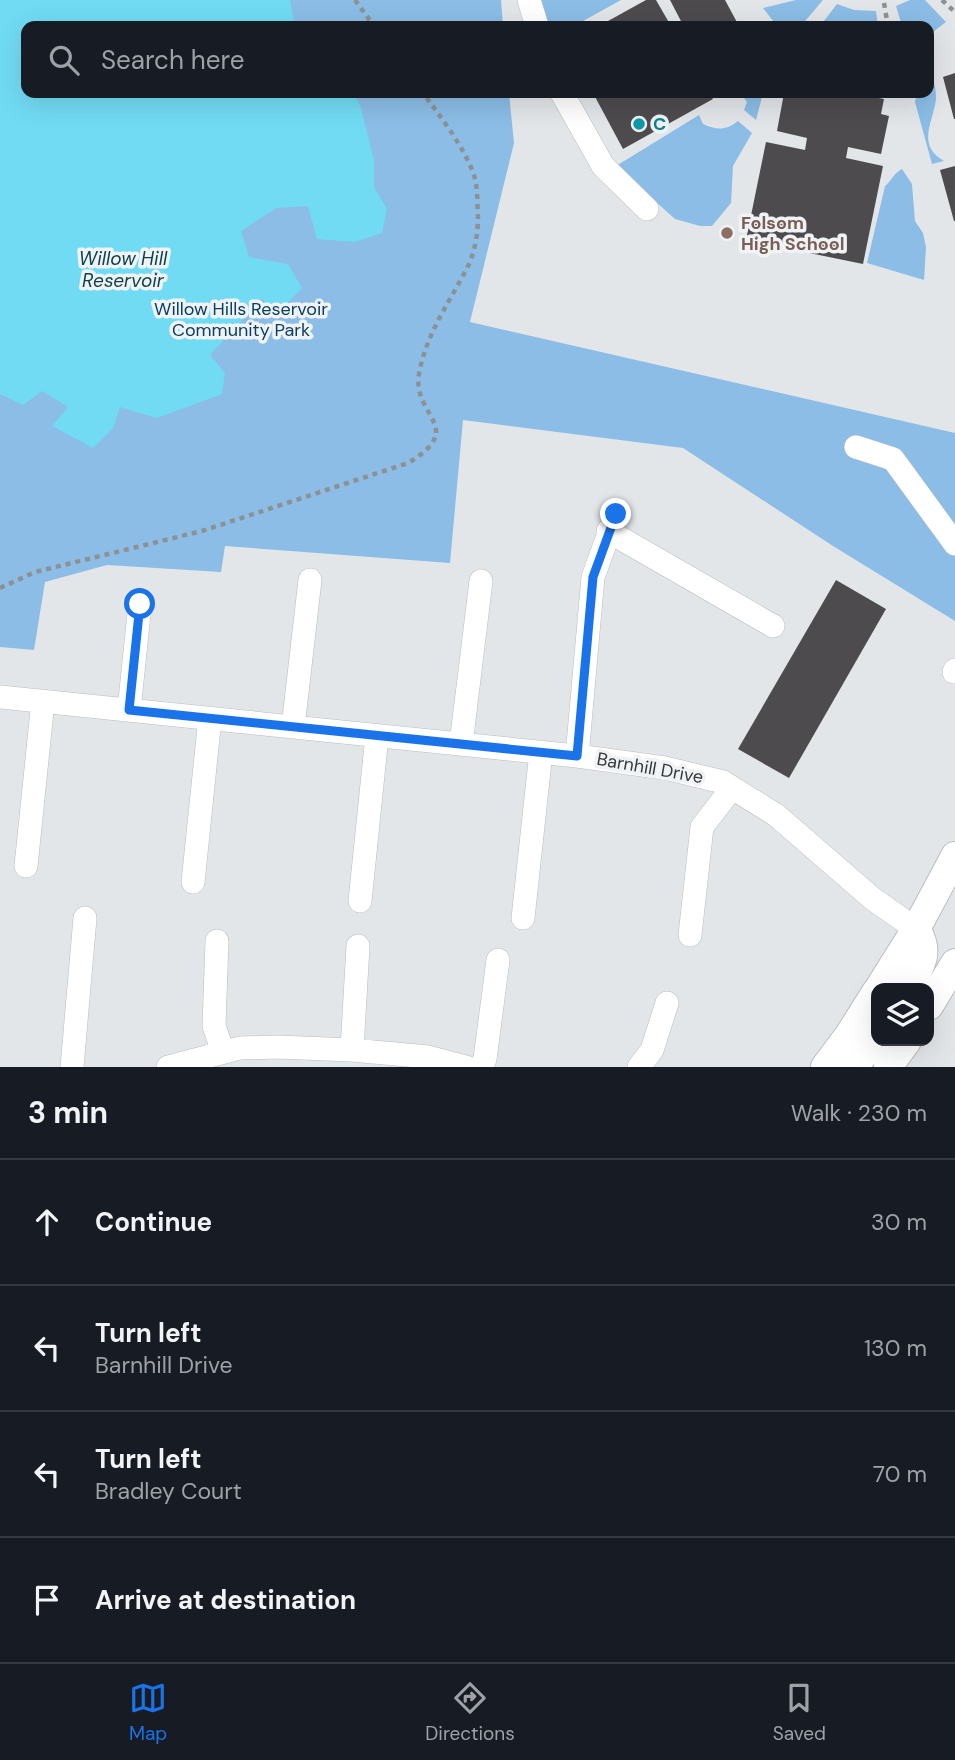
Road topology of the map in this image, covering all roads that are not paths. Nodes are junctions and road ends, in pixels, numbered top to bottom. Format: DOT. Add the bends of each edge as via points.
graph roads {
  1 [pos="529,0"];
  2 [pos="535,21"];
  3 [pos="565,98"];
  4 [pos="647,209"];
  5 [pos="856,447"];
  6 [pos="955,544"];
  7 [pos="310,580"];
  8 [pos="481,581"];
  9 [pos="140,604"];
  10 [pos="773,626"];
  11 [pos="0,697"];
  12 [pos="43,701"];
  13 [pos="129,710"];
  14 [pos="210,718"];
  15 [pos="293,727"];
  16 [pos="377,736"];
  17 [pos="461,744"];
  18 [pos="541,752"];
  19 [pos="577,756"];
  20 [pos="732,788"];
  21 [pos="955,856"];
  22 [pos="26,866"];
  23 [pos="193,882"];
  24 [pos="360,901"];
  25 [pos="85,918"];
  26 [pos="523,918"];
  27 [pos="916,929"];
  28 [pos="690,935"];
  29 [pos="217,940"];
  30 [pos="358,946"];
  31 [pos="498,960"];
  32 [pos="955,963"];
  33 [pos="881,983"];
  34 [pos="910,983"];
  35 [pos="934,998"];
  36 [pos="871,1000"];
  37 [pos="667,1003"];
  38 [pos="871,1043"];
  39 [pos="903,1046"];
  40 [pos="352,1050"];
  41 [pos="223,1052"];
  42 [pos="72,1067"];
  43 [pos="168,1067"];
  44 [pos="466,1067"];
  45 [pos="481,1067"];
  46 [pos="639,1067"];
  47 [pos="825,1067"];
  48 [pos="855,1067"];
  49 [pos="888,1067"];
  1 -- 2 [label="street"];
  3 -- 4 [label="street" via="603,166"];
  5 -- 6 [label="street" via="893,459"];
  7 -- 15 [label="street"];
  8 -- 17 [label="street"];
  9 -- 13 [label="street"];
  10 -- 19 [label="street" via="612,522 593,577"];
  11 -- 12 [label="street, Barnhill Drive"];
  12 -- 13 [label="street, Barnhill Drive"];
  12 -- 22 [label="street"];
  13 -- 14 [label="street, Barnhill Drive"];
  14 -- 15 [label="street, Barnhill Drive"];
  14 -- 23 [label="street"];
  15 -- 16 [label="street, Barnhill Drive"];
  16 -- 17 [label="street, Barnhill Drive"];
  16 -- 24 [label="street"];
  17 -- 18 [label="street, Barnhill Drive"];
  18 -- 19 [label="street, Barnhill Drive"];
  18 -- 26 [label="street"];
  19 -- 20 [label="street, Barnhill Drive" via="665,768"];
  20 -- 27 [label="street, Barnhill Drive" via="776,815 873,899"];
  20 -- 28 [label="street" via="702,827"];
  21 -- 27 [label="main road"];
  25 -- 42 [label="street"];
  27 -- 33 [label="main road"];
  27 -- 34 [label="main road" via="925,952"];
  29 -- 41 [label="street" via="214,1026"];
  30 -- 40 [label="street"];
  31 -- 45 [label="street"];
  32 -- 35 [label="main road"];
  36 -- 47 [label="main road"];
  37 -- 46 [label="street" via="652,1050"];
  38 -- 48 [label="main road"];
  39 -- 49 [label="main road"];
  40 -- 41 [label="street" via="278,1047"];
  40 -- 44 [label="street" via="428,1057"];
  41 -- 43 [label="street"];
}
